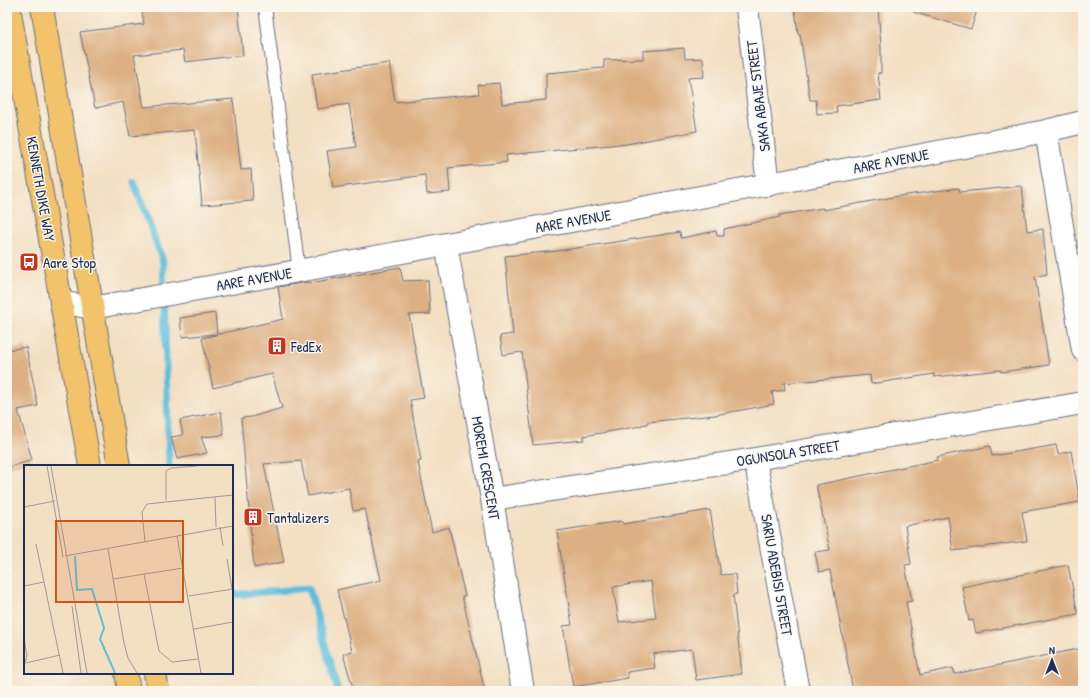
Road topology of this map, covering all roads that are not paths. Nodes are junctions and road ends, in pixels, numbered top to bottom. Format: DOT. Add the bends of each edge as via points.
graph roads {
  1 [pos="8,7"];
  2 [pos="42,7"];
  3 [pos="265,7"];
  4 [pos="747,7"];
  5 [pos="1083,122"];
  6 [pos="1046,131"];
  7 [pos="768,185"];
  8 [pos="446,245"];
  9 [pos="300,271"];
  10 [pos="61,302"];
  11 [pos="92,308"];
  12 [pos="1083,350"];
  13 [pos="1083,403"];
  14 [pos="756,459"];
  15 [pos="90,465"];
  16 [pos="119,465"];
  17 [pos="492,499"];
  18 [pos="126,674"];
  19 [pos="155,674"];
  20 [pos="129,691"];
  21 [pos="158,691"];
  22 [pos="523,691"];
  23 [pos="798,691"];
  1 -- 10 [label="highway, KENNETH DIKE WAY"];
  2 -- 11 [label="highway, KENNETH DIKE WAY"];
  3 -- 9 [label="lane"];
  4 -- 7 [label="street, SAKA ABAJE STREET"];
  5 -- 6 [label="street, AARE AVENUE"];
  6 -- 7 [label="street, AARE AVENUE"];
  6 -- 12 [label="street"];
  7 -- 8 [label="street, AARE AVENUE"];
  8 -- 9 [label="street, AARE AVENUE"];
  8 -- 17 [label="street, MOREMI CRESCENT"];
  9 -- 11 [label="street, AARE AVENUE"];
  10 -- 11 [label="street, AARE AVENUE"];
  10 -- 15 [label="highway, KENNETH DIKE WAY"];
  11 -- 16 [label="highway, KENNETH DIKE WAY"];
  13 -- 14 [label="street, OGUNSOLA STREET"];
  14 -- 17 [label="street, OGUNSOLA STREET"];
  14 -- 23 [label="street, SARIU ADEBISI STREET"];
  17 -- 22 [label="street, MOREMI CRESCENT"];
  18 -- 20 [label="highway"];
  19 -- 21 [label="highway"];
}
